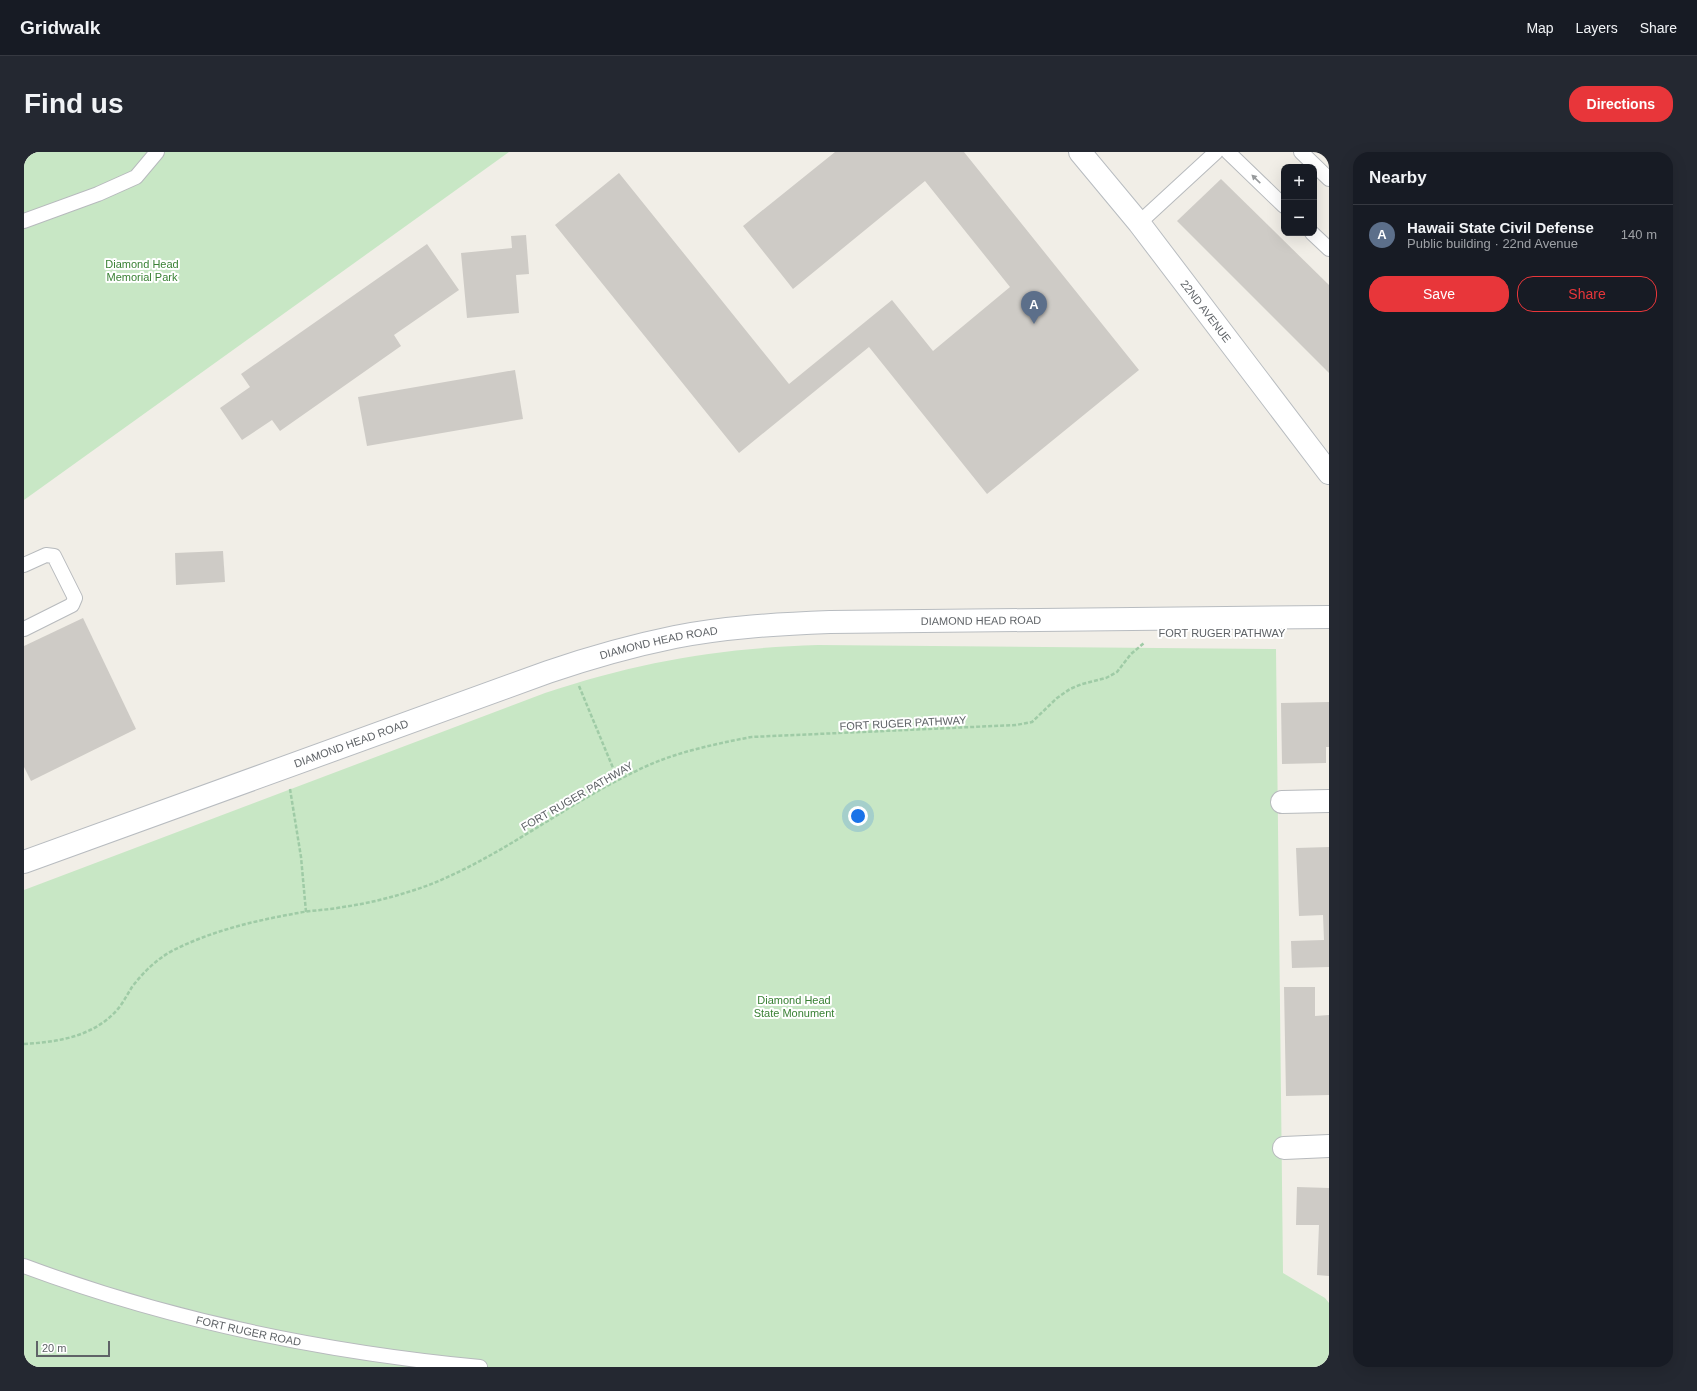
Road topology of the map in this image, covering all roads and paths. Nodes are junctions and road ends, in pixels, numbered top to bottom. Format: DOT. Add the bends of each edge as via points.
graph roads {
  1 [pos="157,152"];
  2 [pos="1080,152"];
  3 [pos="1216,152"];
  4 [pos="1228,152"];
  5 [pos="1301,152"];
  6 [pos="1329,179"];
  7 [pos="1281,203"];
  8 [pos="24,221"];
  9 [pos="1139,223"];
  10 [pos="1315,236"];
  11 [pos="1329,249"];
  12 [pos="1329,473"];
  13 [pos="24,565"];
  14 [pos="1329,617"];
  15 [pos="24,629"];
  16 [pos="1148,642"];
  17 [pos="579,686"];
  18 [pos="286,767"];
  19 [pos="618,780"];
  20 [pos="1329,801"];
  21 [pos="1282,802"];
  22 [pos="25,858"];
  23 [pos="306,912"];
  24 [pos="24,1044"];
  25 [pos="1329,1146"];
  26 [pos="1284,1148"];
  27 [pos="24,1266"];
  28 [pos="480,1367"];
  1 -- 8 [label="lane" via="136,177"];
  2 -- 9 [label="street, 22ND AVENUE"];
  3 -- 9 [label="lane"];
  7 -- 4 [label="lane, one-way"];
  5 -- 6 [label="lane"];
  9 -- 12 [label="street, 22ND AVENUE"];
  10 -- 11 [label="lane"];
  13 -- 15 [label="lane" via="46,555 54,556 75,598 72,606"];
  14 -- 18 [label="street, DIAMOND HEAD ROAD" via="830,622 726,629 676,637 590,658"];
  16 -- 19 [label="path, FORT RUGER PATHWAY" via="1136,648 1117,672 1070,689 1032,722 1016,725 751,737 684,752 650,764"];
  17 -- 19 [label="path"];
  18 -- 22 [label="street, DIAMOND HEAD ROAD"];
  18 -- 23 [label="path"];
  19 -- 23 [label="path, FORT RUGER PATHWAY" via="491,855 428,885 372,902"];
  20 -- 21 [label="street"];
  23 -- 24 [label="path, FORT RUGER PATHWAY" via="258,921 177,948 142,975 118,1009 99,1026 73,1036"];
  25 -- 26 [label="street"];
  27 -- 28 [label="lane, FORT RUGER ROAD" via="118,1298 254,1333 338,1350"];
}
